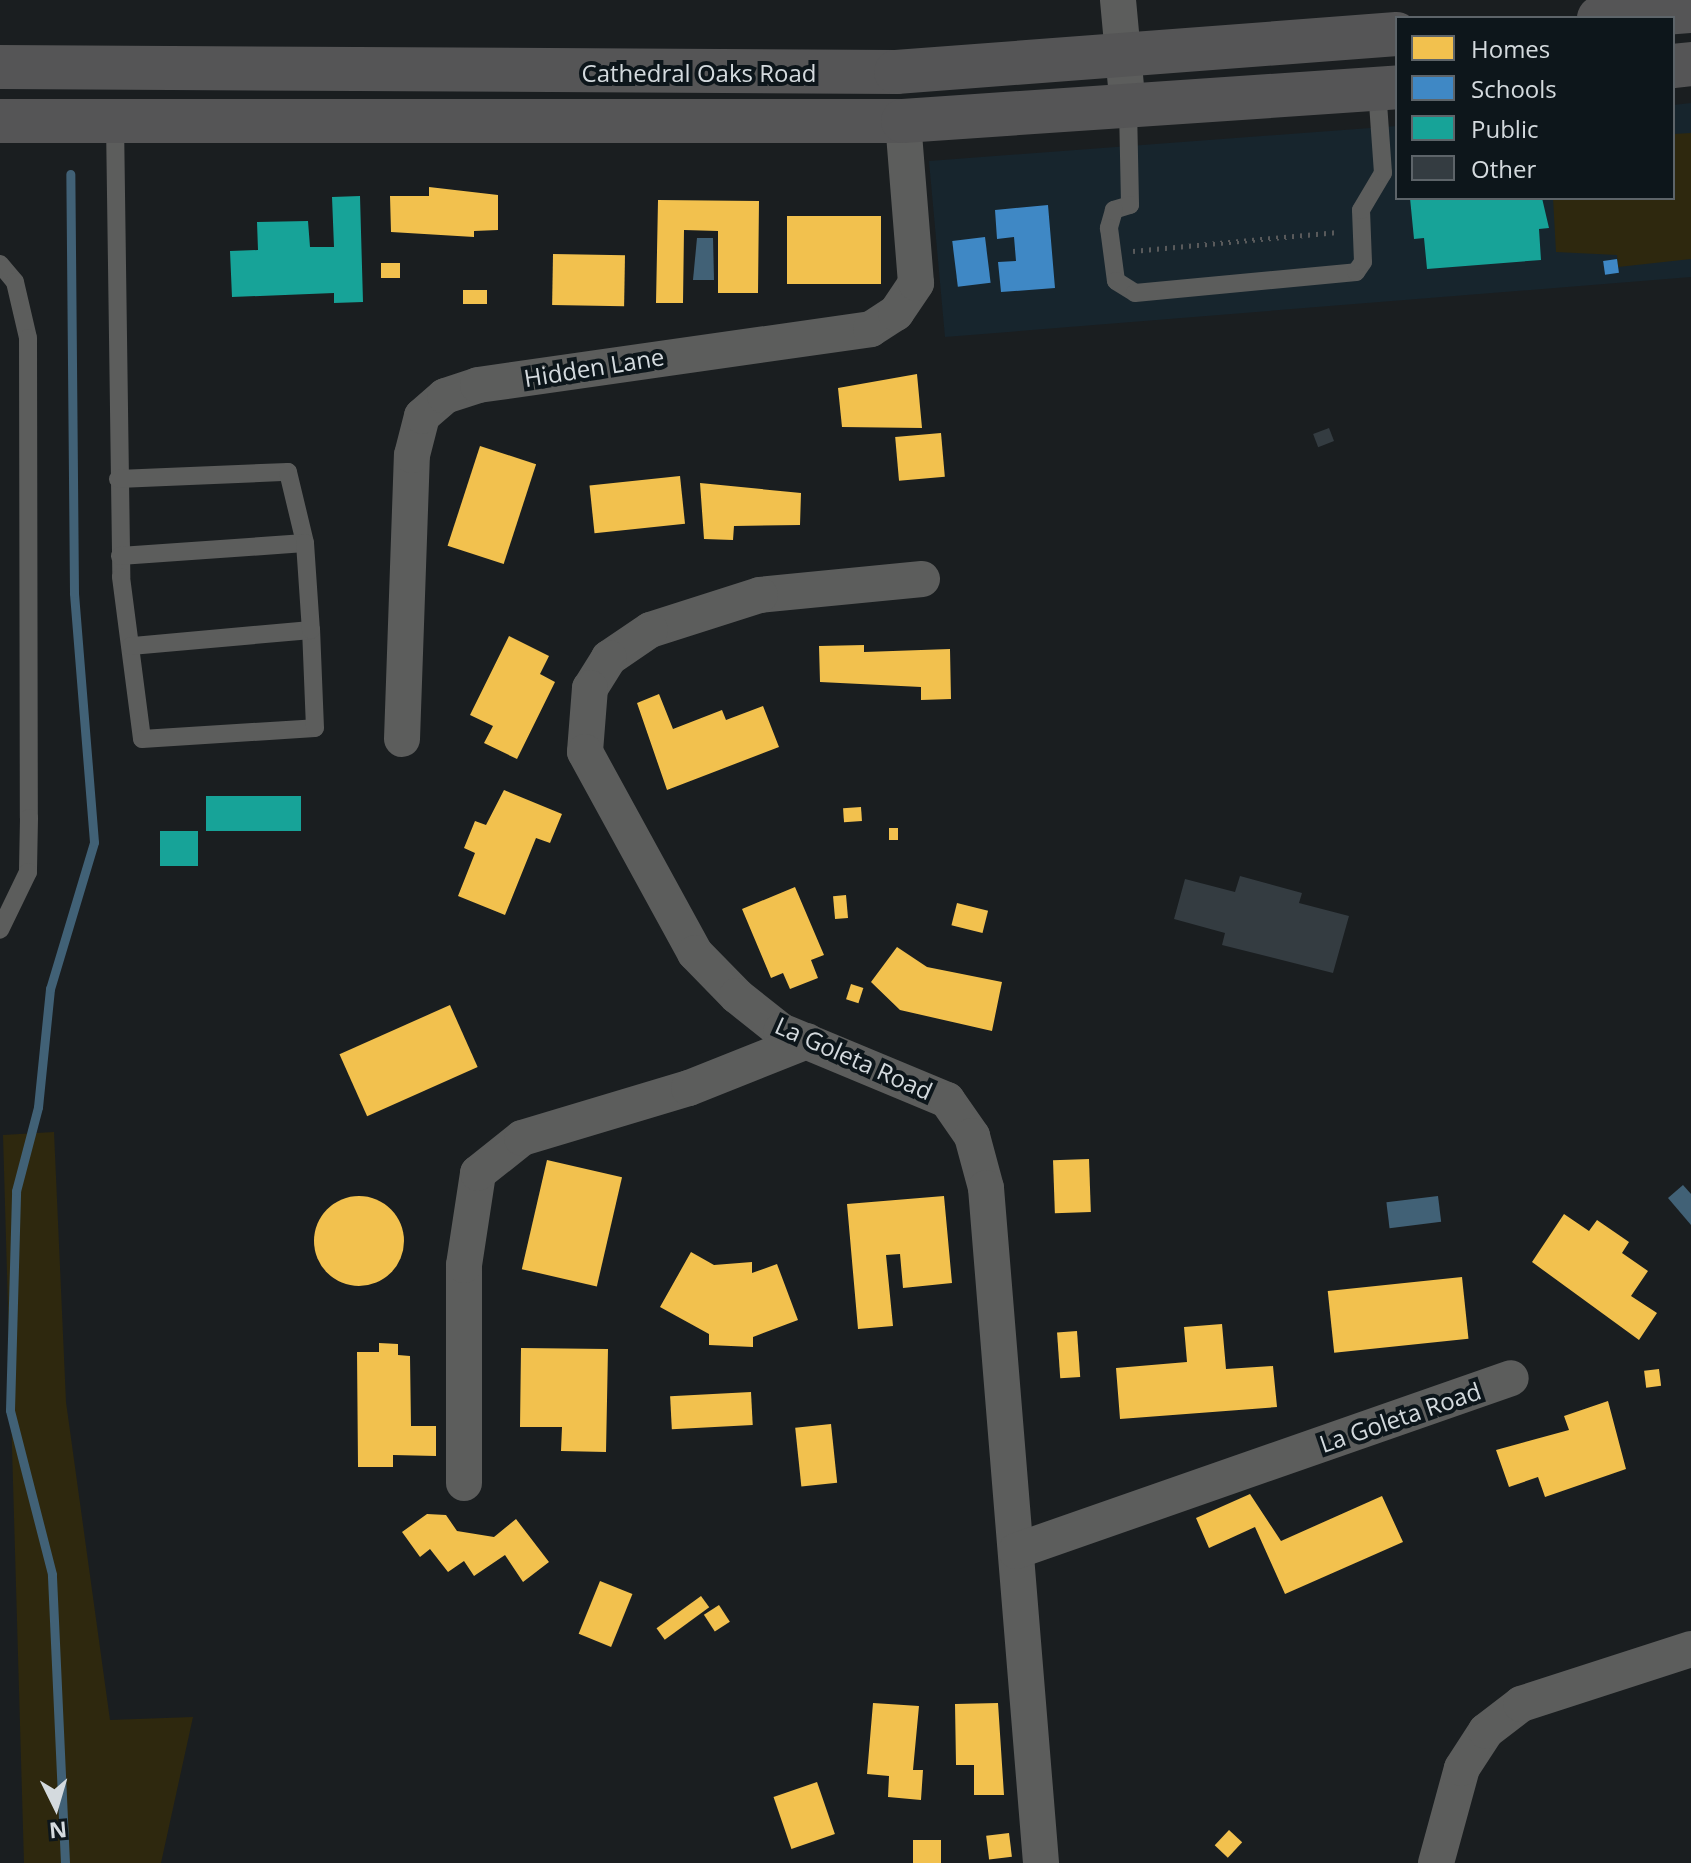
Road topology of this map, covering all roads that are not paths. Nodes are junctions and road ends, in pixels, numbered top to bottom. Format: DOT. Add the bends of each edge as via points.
graph roads {
  1 [pos="1118,0"];
  2 [pos="1691,11"];
  3 [pos="1625,16"];
  4 [pos="1395,34"];
  5 [pos="1125,56"];
  6 [pos="0,67"];
  7 [pos="1387,88"];
  8 [pos="1128,108"];
  9 [pos="0,121"];
  10 [pos="903,121"];
  11 [pos="115,122"];
  12 [pos="0,264"];
  13 [pos="118,479"];
  14 [pos="305,543"];
  15 [pos="120,556"];
  16 [pos="922,579"];
  17 [pos="311,630"];
  18 [pos="131,646"];
  19 [pos="402,739"];
  20 [pos="0,930"];
  21 [pos="807,1041"];
  22 [pos="1511,1378"];
  23 [pos="464,1483"];
  24 [pos="1016,1551"];
  25 [pos="1691,1649"];
  26 [pos="1041,1863"];
  27 [pos="1436,1863"];
  1 -- 5 [label="street"];
  2 -- 3 [label="main road"];
  4 -- 5 [label="main road, Cathedral Oaks Road"];
  5 -- 6 [label="main road, Cathedral Oaks Road" via="865,73"];
  5 -- 8 [label="street"];
  7 -- 8 [label="main road, Cathedral Oaks Road"];
  7 -- 8 [label="lane" via="1383,173 1361,210 1363,262 1352,274 1127,291 1113,273 1109,228 1114,210 1130,205"];
  8 -- 10 [label="main road, Cathedral Oaks Road"];
  9 -- 11 [label="main road, Cathedral Oaks Road"];
  10 -- 11 [label="main road, Cathedral Oaks Road"];
  10 -- 19 [label="street, Hidden Lane" via="916,283 896,313 871,329 478,385 445,396 422,416 412,455"];
  11 -- 13 [label="lane"];
  12 -- 20 [label="lane" via="15,282 28,338 29,818 28,872"];
  13 -- 14 [label="lane" via="288,472"];
  13 -- 15 [label="lane"];
  14 -- 15 [label="lane"];
  14 -- 17 [label="lane"];
  15 -- 18 [label="lane"];
  16 -- 21 [label="street, La Goleta Road" via="760,595 694,614 650,630 609,658 590,688 585,752 695,953 746,1004"];
  17 -- 18 [label="lane"];
  17 -- 18 [label="lane" via="315,728 142,739"];
  21 -- 23 [label="street" via="689,1088 522,1138 478,1173 464,1265"];
  21 -- 24 [label="street, La Goleta Road" via="947,1100 972,1136 986,1188"];
  22 -- 24 [label="street, La Goleta Road"];
  24 -- 26 [label="street, La Goleta Road"];
  25 -- 27 [label="street" via="1521,1704 1486,1731 1462,1768"];
}
